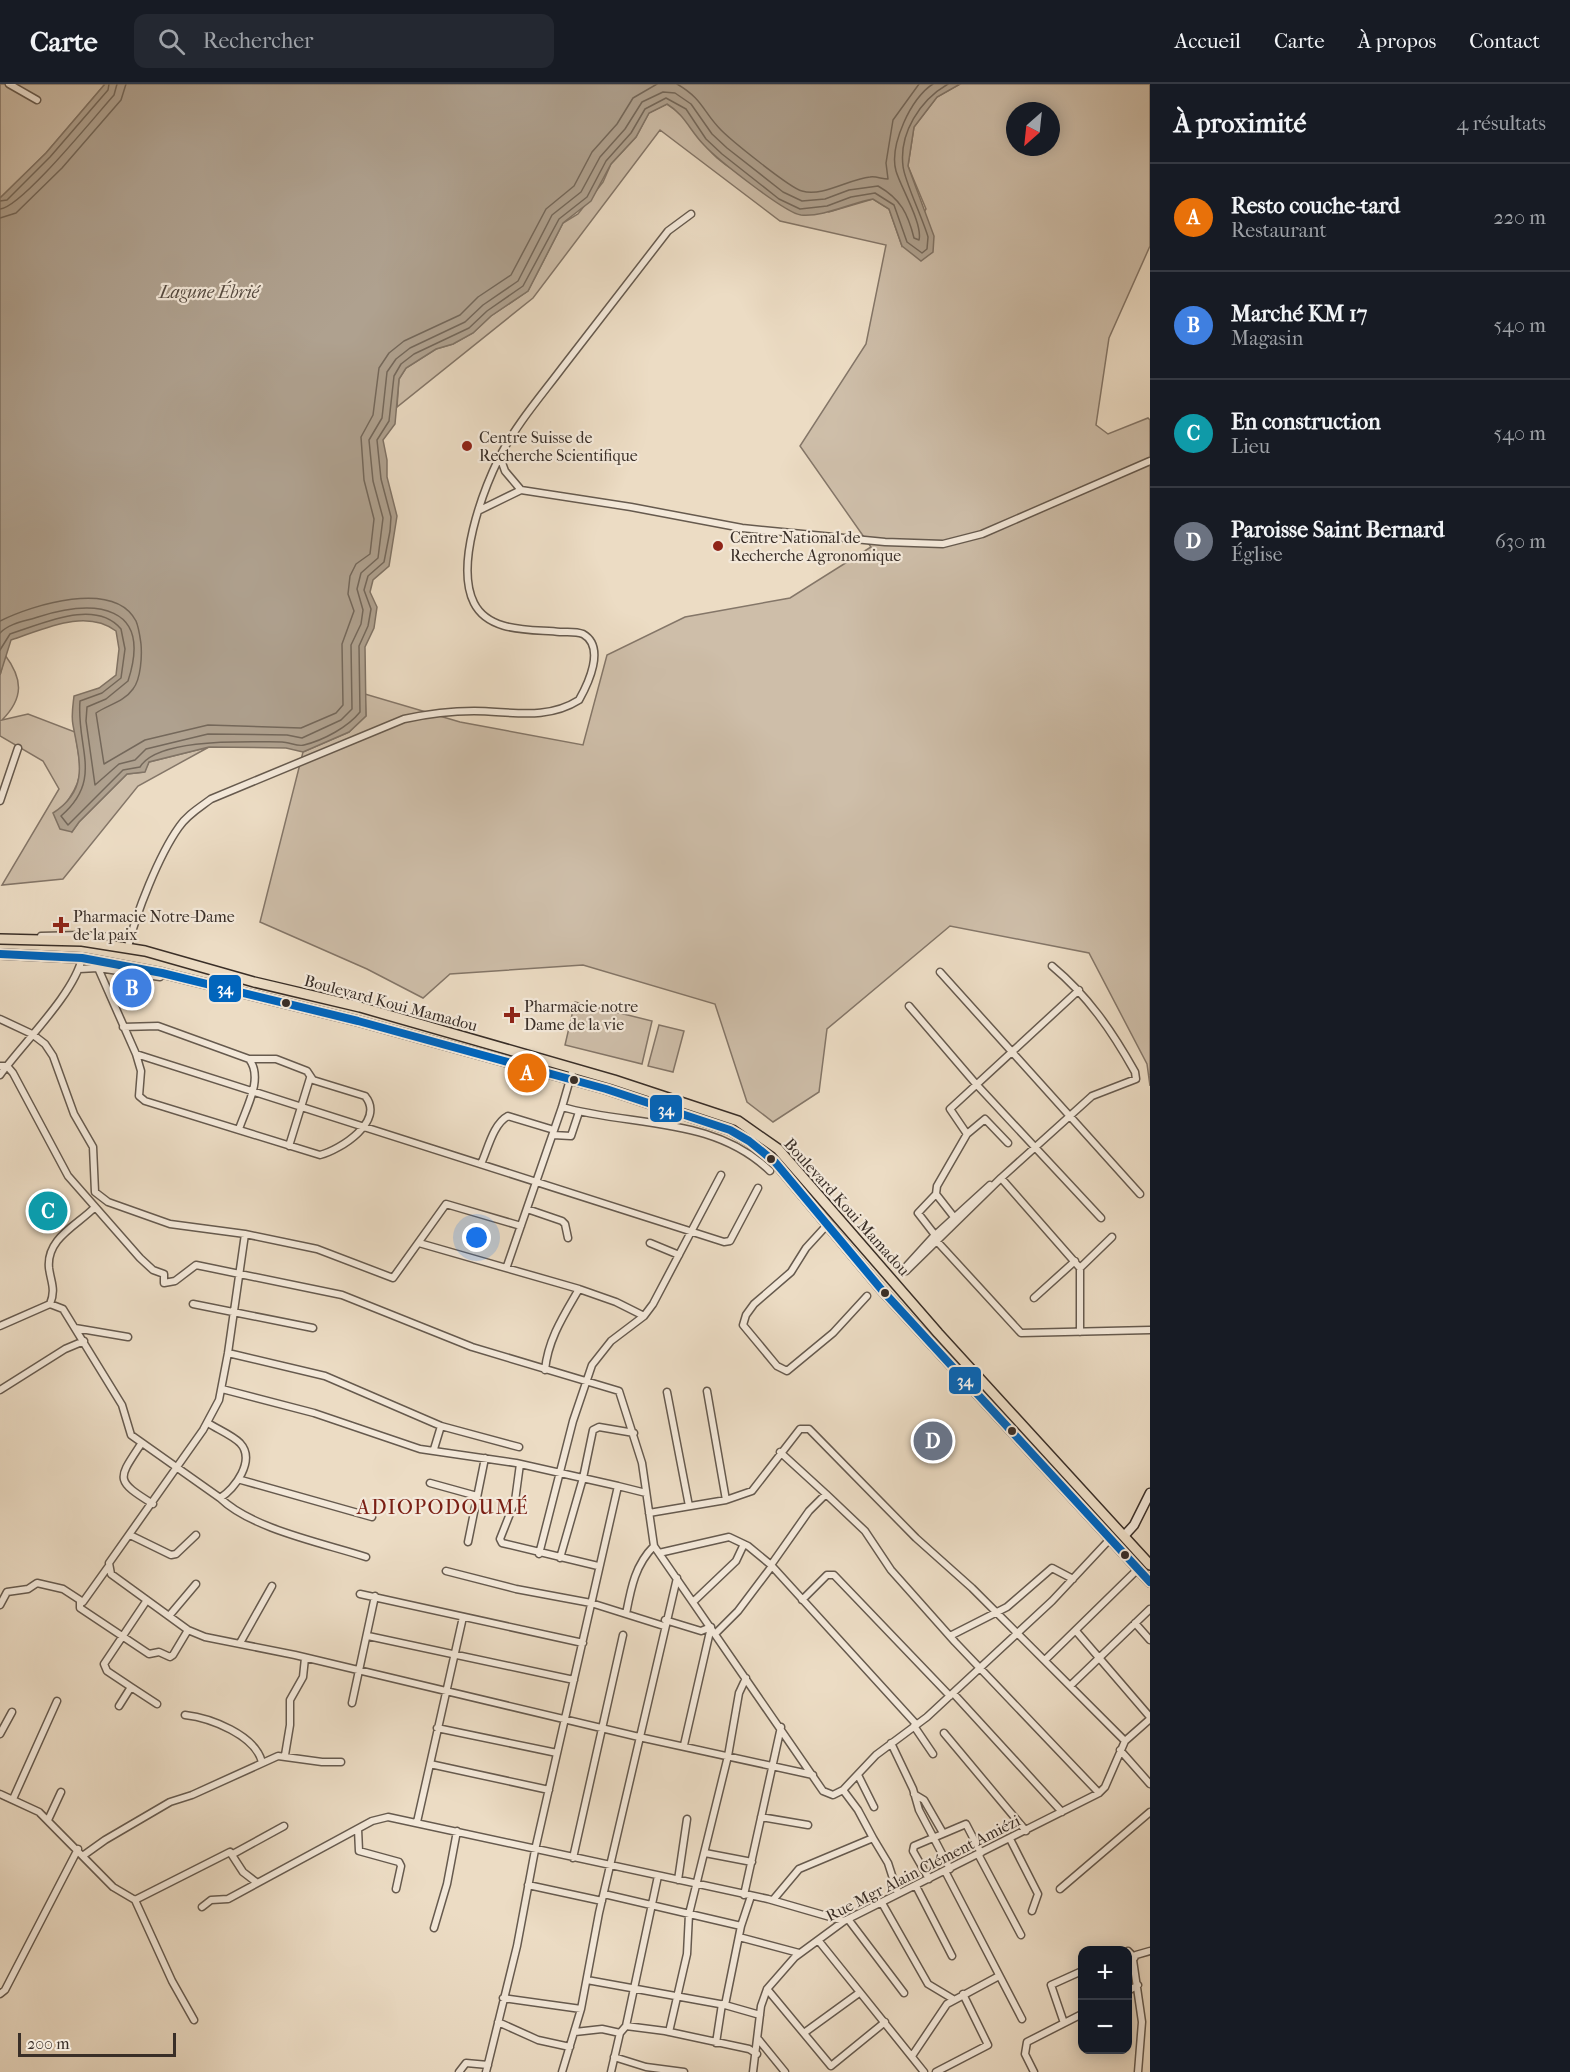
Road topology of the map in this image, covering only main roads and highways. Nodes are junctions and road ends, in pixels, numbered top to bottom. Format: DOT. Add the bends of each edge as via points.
graph roads {
  1 [pos="0,939"];
  2 [pos="107,944"];
  3 [pos="0,954"];
  4 [pos="100,964"];
  5 [pos="1037,1441"];
  6 [pos="1027,1449"];
  7 [pos="1150,1565"];
  8 [pos="1150,1582"];
  1 -- 2 [label="main road, Boulevard Koui Mamadou"];
  2 -- 4 [label="main road"];
  2 -- 5 [label="main road, Boulevard Koui Mamadou" via="129,943 254,982 360,1007 713,1111 755,1131 800,1173"];
  3 -- 4 [label="main road, Boulevard Koui Mamadou" via="82,958"];
  4 -- 6 [label="main road, Boulevard Koui Mamadou" via="202,982 358,1021 702,1119 749,1140 775,1162"];
  5 -- 6 [label="main road"];
  5 -- 7 [label="main road, Boulevard Koui Mamadou"];
  6 -- 8 [label="main road, Boulevard Koui Mamadou"];
}
